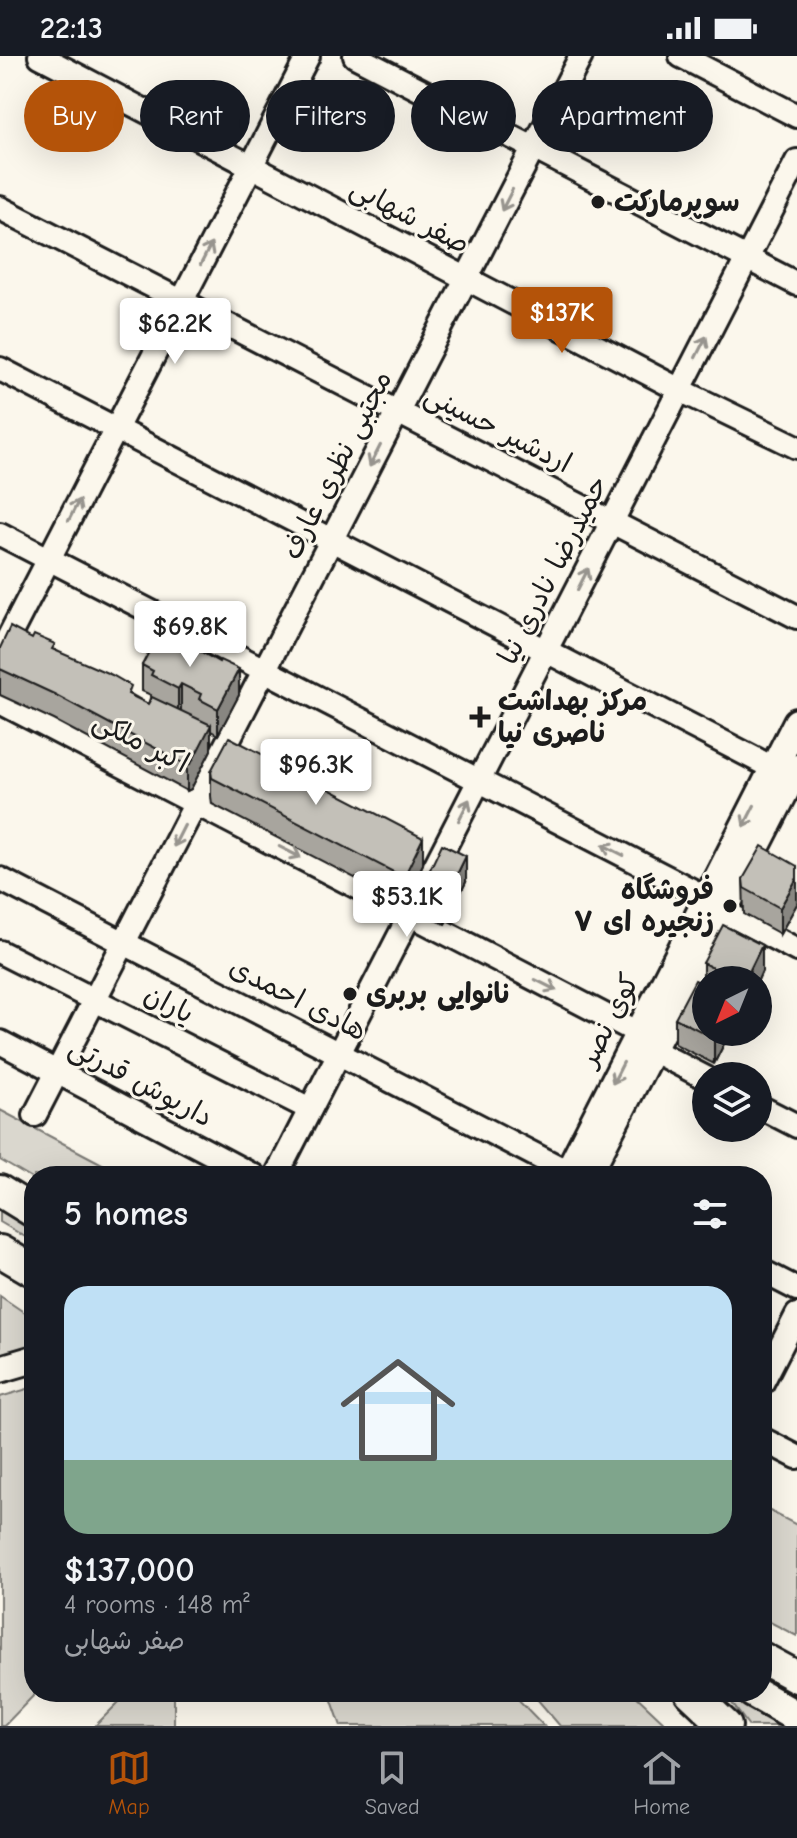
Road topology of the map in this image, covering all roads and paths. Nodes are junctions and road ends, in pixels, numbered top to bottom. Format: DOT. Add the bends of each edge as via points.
graph roads {
  1 [pos="40,56"];
  2 [pos="308,56"];
  3 [pos="355,56"];
  4 [pos="581,56"];
  5 [pos="681,56"];
  6 [pos="569,80"];
  7 [pos="797,116"];
  8 [pos="532,147"];
  9 [pos="532,152"];
  10 [pos="542,152"];
  11 [pos="797,161"];
  12 [pos="252,166"];
  13 [pos="0,208"];
  14 [pos="747,259"];
  15 [pos="466,279"];
  16 [pos="797,284"];
  17 [pos="182,300"];
  18 [pos="0,369"];
  19 [pos="680,390"];
  20 [pos="398,412"];
  21 [pos="116,430"];
  22 [pos="797,447"];
  23 [pos="612,522"];
  24 [pos="0,534"];
  25 [pos="331,541"];
  26 [pos="49,559"];
  27 [pos="797,617"];
  28 [pos="545,651"];
  29 [pos="0,654"];
  30 [pos="265,670"];
  31 [pos="0,702"];
  32 [pos="797,722"];
  33 [pos="790,775"];
  34 [pos="479,780"];
  35 [pos="196,804"];
  36 [pos="0,879"];
  37 [pos="715,905"];
  38 [pos="410,914"];
  39 [pos="124,943"];
  40 [pos="797,950"];
  41 [pos="0,952"];
  42 [pos="95,1000"];
  43 [pos="646,1041"];
  44 [pos="0,1042"];
  45 [pos="338,1053"];
  46 [pos="692,1069"];
  47 [pos="58,1072"];
  48 [pos="310,1109"];
  49 [pos="772,1113"];
  50 [pos="35,1115"];
  51 [pos="797,1126"];
  52 [pos="235,1166"];
  53 [pos="281,1166"];
  54 [pos="557,1166"];
  55 [pos="579,1166"];
  56 [pos="0,1191"];
  57 [pos="24,1206"];
  58 [pos="0,1251"];
  59 [pos="24,1265"];
  60 [pos="772,1276"];
  61 [pos="797,1289"];
  62 [pos="797,1315"];
  63 [pos="24,1362"];
  64 [pos="772,1364"];
  65 [pos="0,1369"];
  66 [pos="772,1444"];
  67 [pos="797,1457"];
  68 [pos="772,1640"];
  69 [pos="797,1653"];
  70 [pos="772,1663"];
  71 [pos="797,1677"];
  72 [pos="701,1702"];
  73 [pos="771,1702"];
  74 [pos="797,1717"];
  75 [pos="726,1726"];
  1 -- 12 [label="street, صفر شهابی"];
  2 -- 12 [label="street"];
  3 -- 8 [label="street"];
  4 -- 6 [label="street, مجتبی نظری عارف"];
  5 -- 7 [label="street"];
  9 -- 15 [label="street, مجتبی نظری عارف, one-way"];
  10 -- 14 [label="street"];
  11 -- 14 [label="street, حمیدرضا نادری نیا"];
  12 -- 15 [label="street, صفر شهابی"];
  17 -- 12 [label="street, one-way"];
  13 -- 17 [label="street, اردشیر حسینی"];
  14 -- 16 [label="street"];
  19 -- 14 [label="street, حمیدرضا نادری نیا, one-way"];
  15 -- 19 [label="street, صفر شهابی"];
  15 -- 20 [label="street, مجتبی نظری عارف"];
  17 -- 20 [label="street, اردشیر حسینی"];
  17 -- 21 [label="street"];
  18 -- 21 [label="street"];
  19 -- 22 [label="street, صفر شهابی"];
  19 -- 23 [label="street, حمیدرضا نادری نیا"];
  20 -- 23 [label="street, اردشیر حسینی"];
  20 -- 25 [label="street, مجتبی نظری عارف, one-way"];
  21 -- 25 [label="street"];
  26 -- 21 [label="street, one-way"];
  23 -- 27 [label="street, اردشیر حسینی"];
  28 -- 23 [label="street, حمیدرضا نادری نیا, one-way"];
  24 -- 26 [label="street"];
  25 -- 28 [label="street"];
  25 -- 30 [label="street, مجتبی نظری عارف"];
  26 -- 29 [label="street"];
  26 -- 30 [label="street"];
  28 -- 33 [label="street"];
  28 -- 34 [label="street, حمیدرضا نادری نیا"];
  30 -- 34 [label="street"];
  30 -- 35 [label="street, مجتبی نظری عارف"];
  31 -- 35 [label="street, اکبر ملکی"];
  32 -- 33 [label="main road, کوی نصر"];
  33 -- 37 [label="main road, کوی نصر"];
  37 -- 34 [label="street, one-way"];
  38 -- 34 [label="street, حمیدرضا نادری نیا, one-way"];
  35 -- 38 [label="street, اکبر ملکی, one-way"];
  35 -- 39 [label="street, مجتبی نظری عارف, one-way"];
  36 -- 39 [label="street, هادی احمدی"];
  37 -- 40 [label="street"];
  37 -- 43 [label="main road, کوی نصر"];
  38 -- 43 [label="street, اکبر ملکی, one-way"];
  38 -- 45 [label="street, حمیدرضا نادری نیا"];
  39 -- 42 [label="street, مجتبی نظری عارف"];
  39 -- 45 [label="street, هادی احمدی"];
  41 -- 42 [label="street, یاران"];
  42 -- 47 [label="street, مجتبی نظری عارف"];
  42 -- 48 [label="street, یاران"];
  43 -- 46 [label="street, اکبر ملکی"];
  43 -- 55 [label="main road, کوی نصر"];
  44 -- 47 [label="street, داریوش قدرتی"];
  45 -- 48 [label="street, حمیدرضا نادری نیا"];
  45 -- 54 [label="street, هادی احمدی"];
  47 -- 50 [label="street, مجتبی نظری عارف"];
  47 -- 52 [label="street, داریوش قدرتی"];
  48 -- 53 [label="street, حمیدرضا نادری نیا"];
  49 -- 51 [label="street"];
  56 -- 57 [label="highway"];
  58 -- 59 [label="highway"];
  60 -- 61 [label="street"];
  62 -- 64 [label="street"];
  63 -- 65 [label="main road"];
  66 -- 67 [label="street"];
  68 -- 69 [label="highway"];
  70 -- 71 [label="highway"];
  72 -- 75 [label="highway"];
  73 -- 74 [label="highway"];
}
